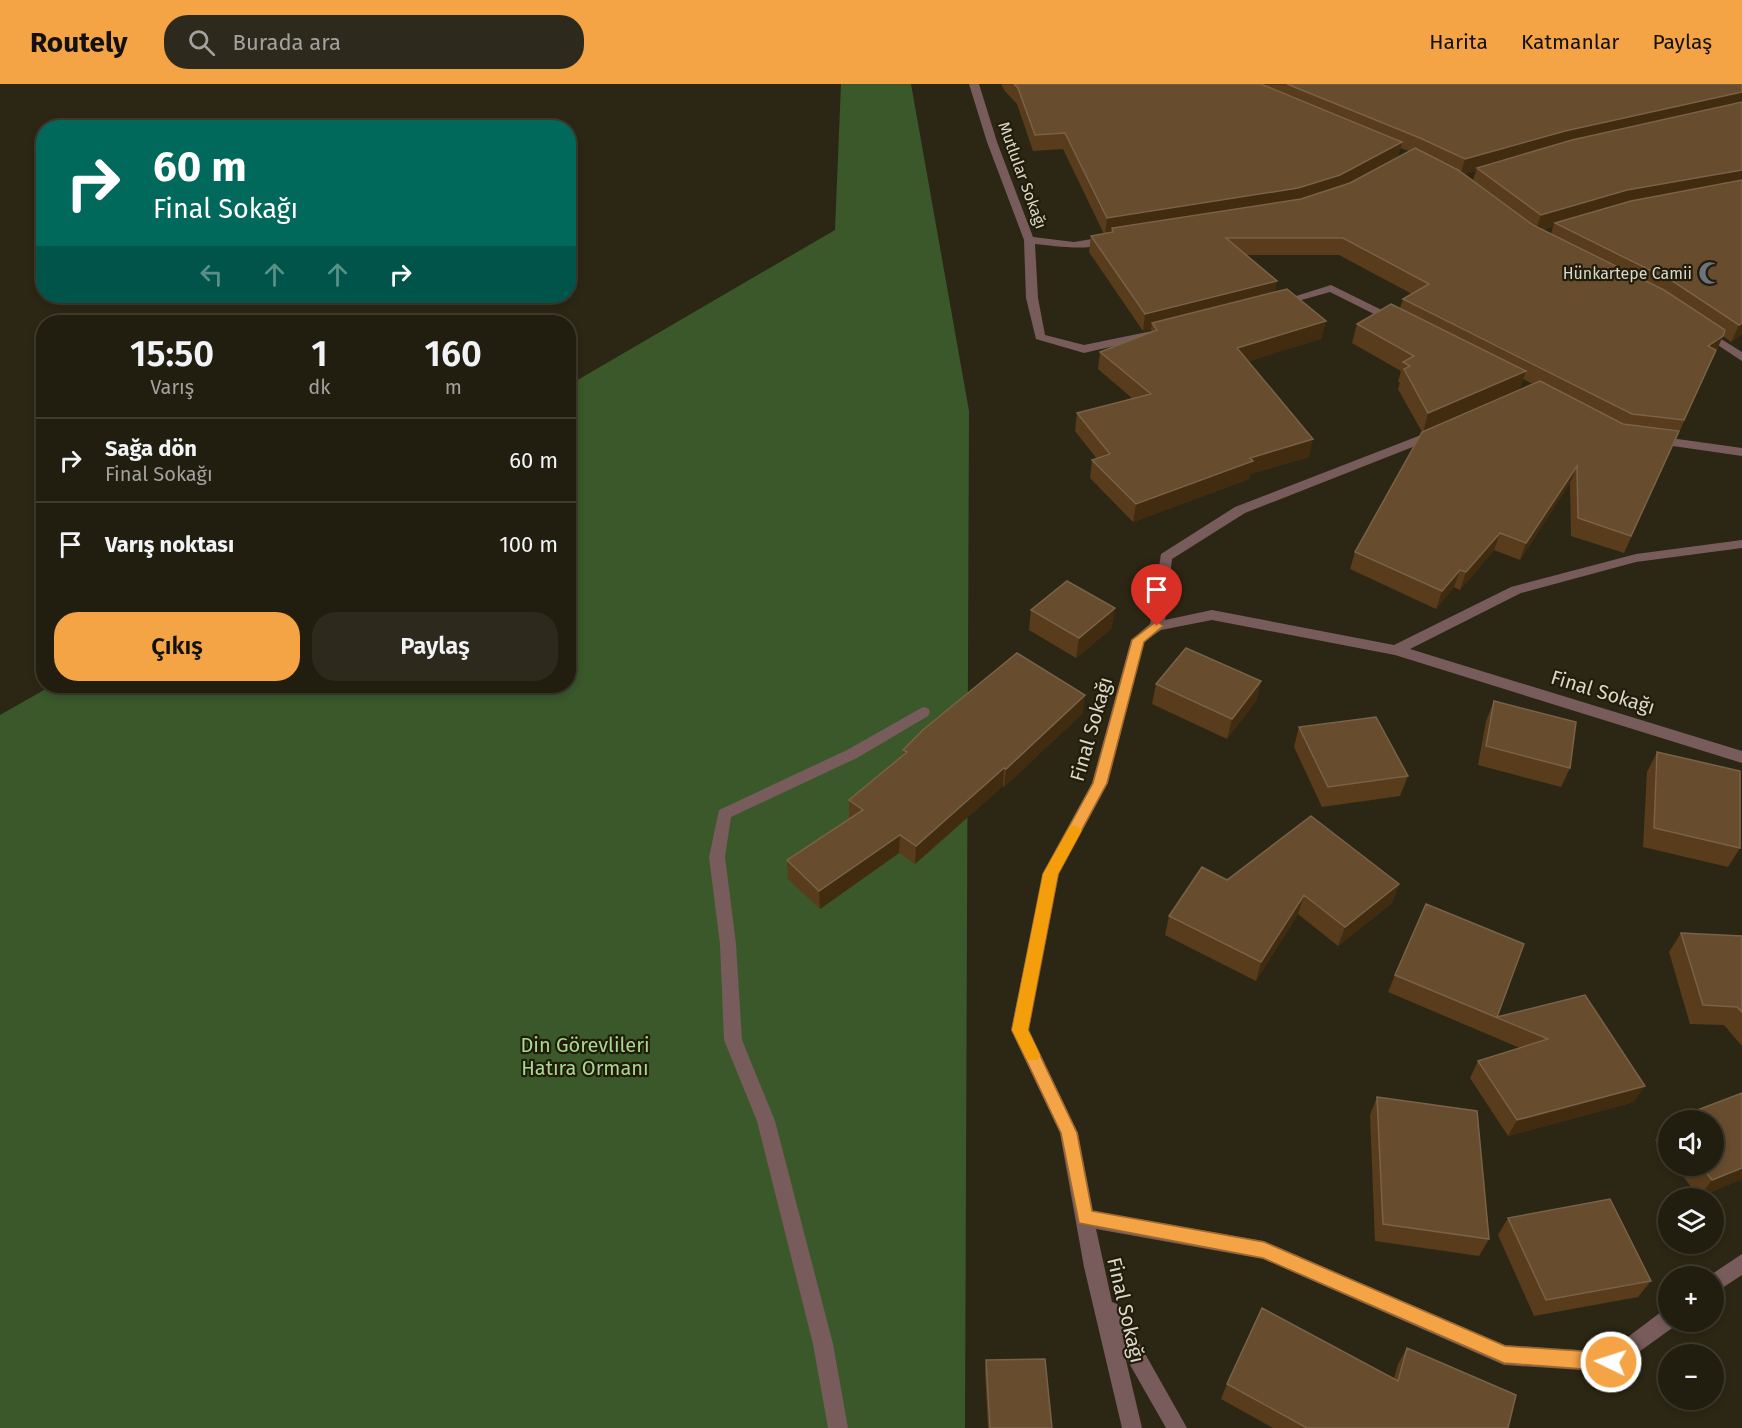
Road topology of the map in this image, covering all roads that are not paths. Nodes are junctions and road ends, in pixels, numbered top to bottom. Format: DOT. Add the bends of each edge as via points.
graph roads {
  1 [pos="974,84"];
  2 [pos="1117,238"];
  3 [pos="1029,240"];
  4 [pos="1264,307"];
  5 [pos="1406,326"];
  6 [pos="1698,327"];
  7 [pos="1169,331"];
  8 [pos="1742,357"];
  9 [pos="1452,427"];
  10 [pos="1643,439"];
  11 [pos="1742,452"];
  12 [pos="1742,544"];
  13 [pos="1157,626"];
  14 [pos="1396,650"];
  15 [pos="923,712"];
  16 [pos="1742,757"];
  17 [pos="1085,1218"];
  18 [pos="1742,1263"];
  19 [pos="1724,1277"];
  20 [pos="1101,1295"];
  21 [pos="1658,1327"];
  22 [pos="838,1428"];
  23 [pos="1132,1428"];
  24 [pos="1177,1428"];
  1 -- 3 [label="street, Mutlular Sokağı"];
  2 -- 3 [label="street" via="1074,245"];
  3 -- 7 [label="street, Mutlular Sokağı" via="1032,298 1040,337 1084,349"];
  4 -- 5 [label="street" via="1331,288"];
  6 -- 8 [label="street"];
  9 -- 13 [label="street" via="1240,510 1166,557"];
  10 -- 11 [label="street"];
  12 -- 14 [label="street" via="1636,558 1516,590"];
  13 -- 14 [label="street, Final Sokağı" via="1212,615"];
  13 -- 17 [label="street, Final Sokağı" via="1138,640 1100,783 1051,874 1020,1030 1069,1133"];
  14 -- 16 [label="street, Final Sokağı"];
  15 -- 22 [label="street" via="852,754 724,814 717,857 728,944 733,1040 769,1132 823,1344"];
  17 -- 20 [label="street, Final Sokağı"];
  17 -- 21 [label="street" via="1264,1250 1504,1355 1611,1362"];
  18 -- 19 [label="street"];
  20 -- 23 [label="street, Final Sokağı"];
  20 -- 24 [label="street"];
}
